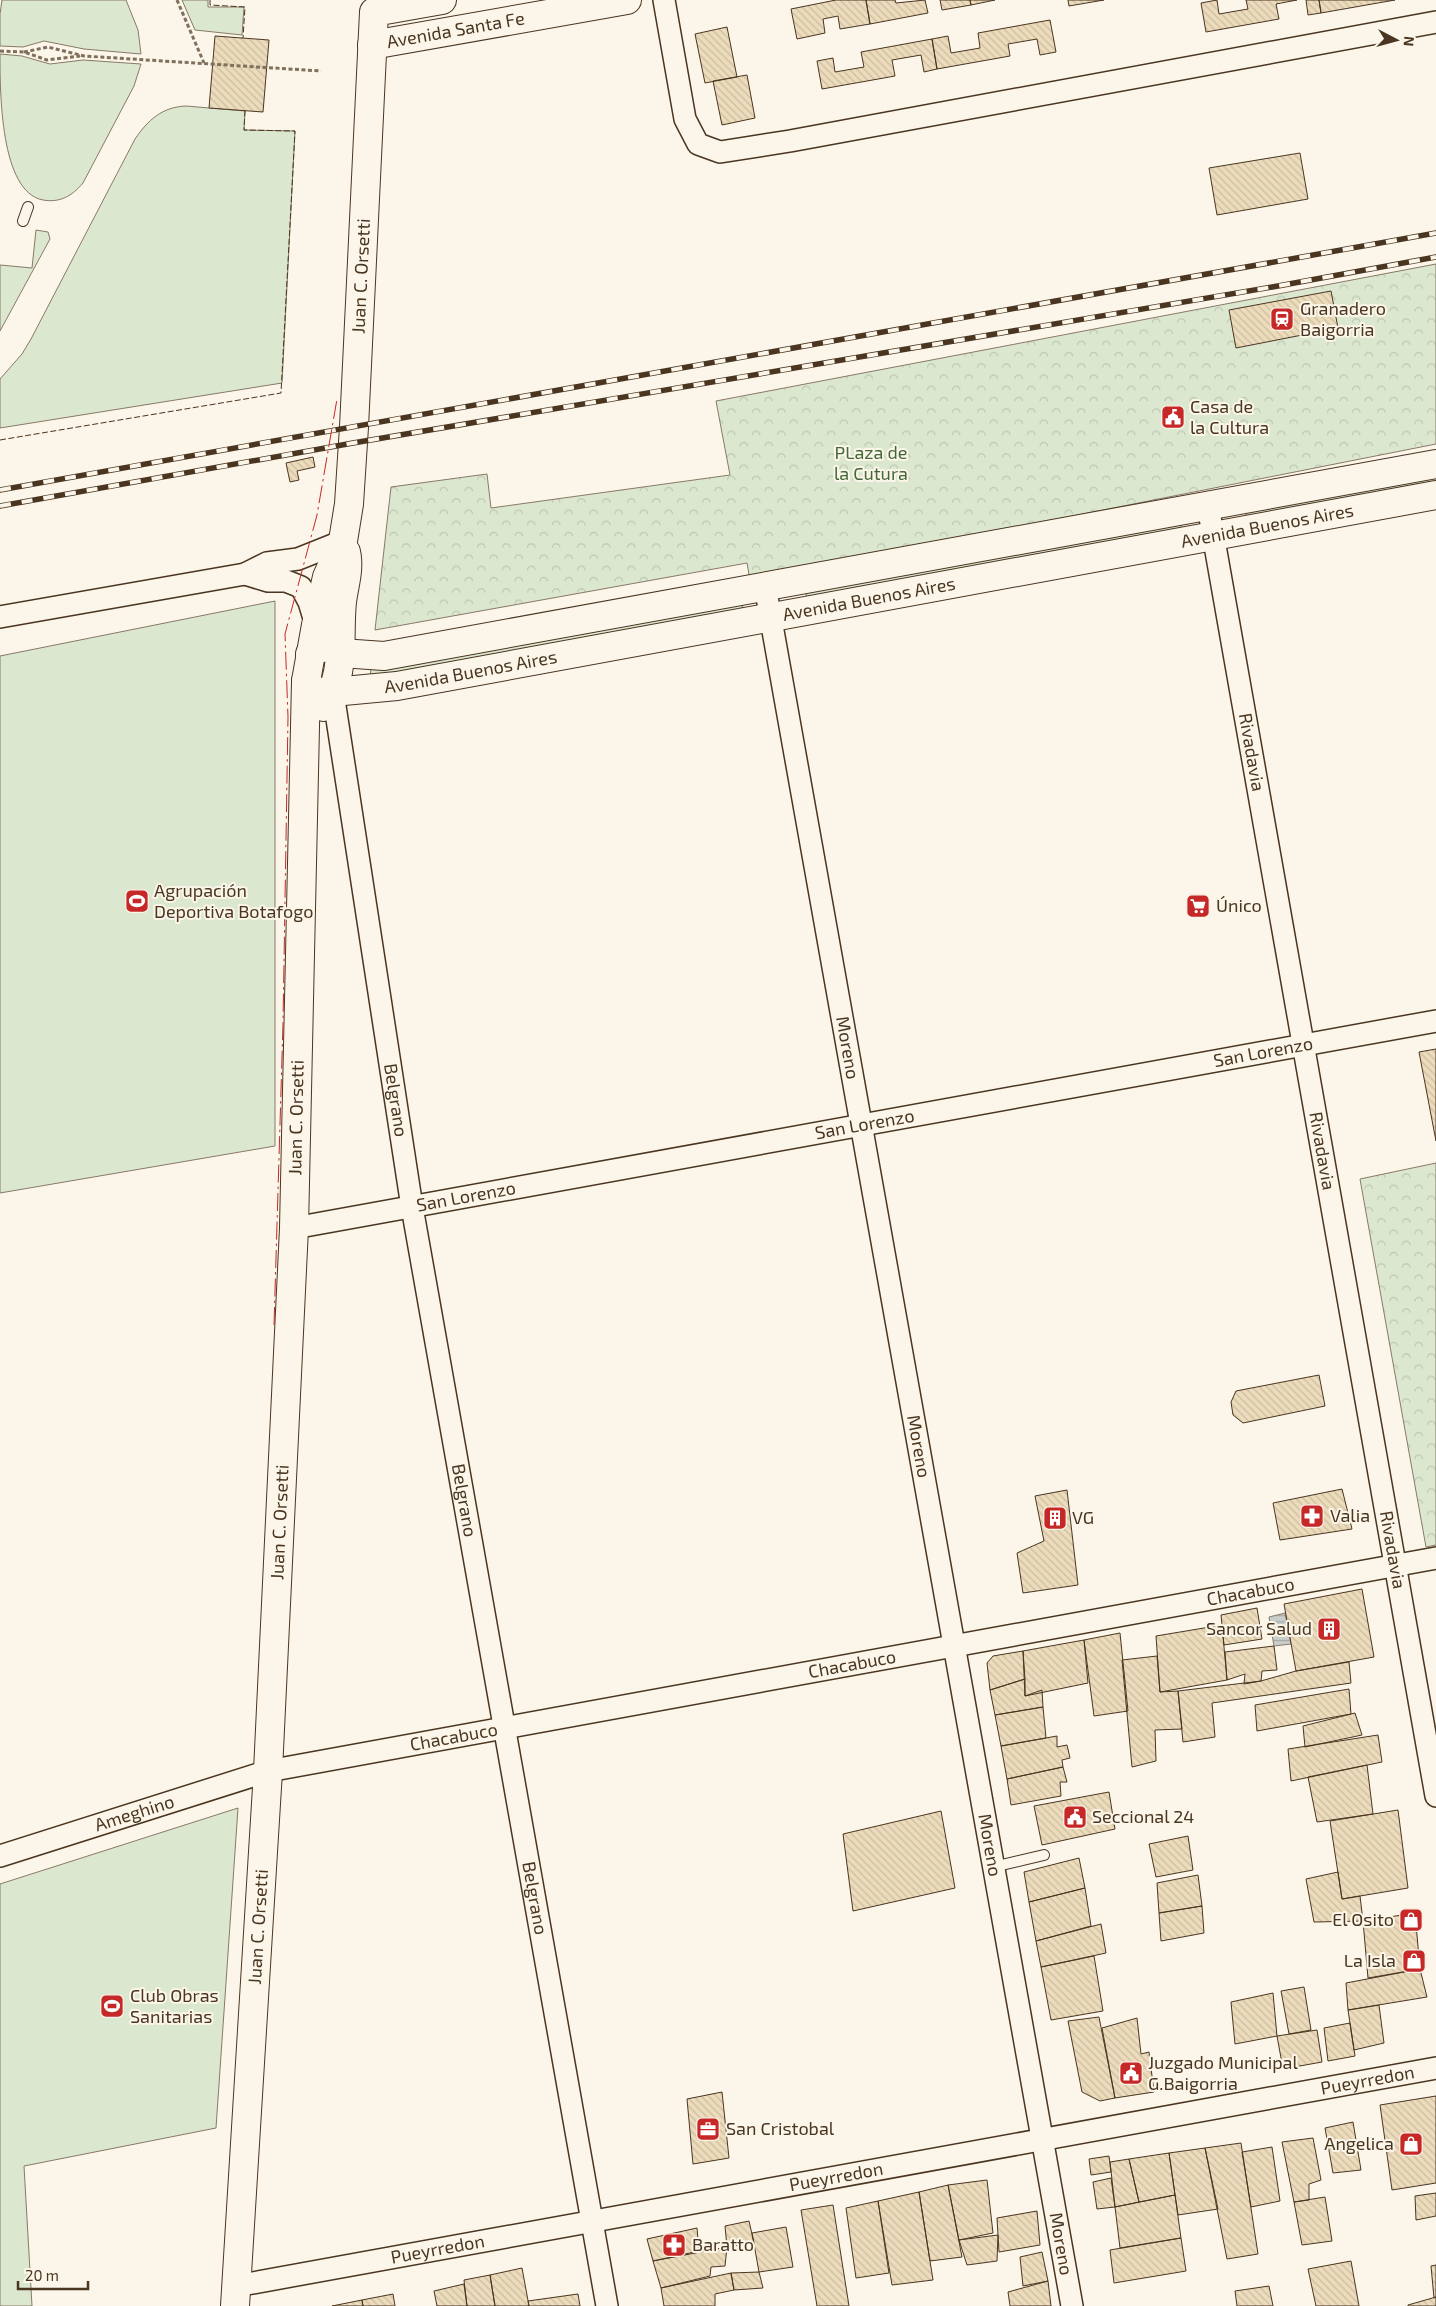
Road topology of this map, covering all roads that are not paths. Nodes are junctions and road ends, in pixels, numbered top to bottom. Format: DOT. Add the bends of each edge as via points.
graph roads {
  1 [pos="442,0"];
  2 [pos="628,0"];
  3 [pos="664,0"];
  4 [pos="374,12"];
  5 [pos="1436,22"];
  6 [pos="372,45"];
  7 [pos="28,207"];
  8 [pos="23,221"];
  9 [pos="1436,464"];
  10 [pos="1436,495"];
  11 [pos="1208,506"];
  12 [pos="1214,536"];
  13 [pos="343,541"];
  14 [pos="245,574"];
  15 [pos="765,586"];
  16 [pos="0,617"];
  17 [pos="771,617"];
  18 [pos="316,625"];
  19 [pos="341,653"];
  20 [pos="310,654"];
  21 [pos="306,682"];
  22 [pos="334,693"];
  23 [pos="306,739"];
  24 [pos="1436,1021"];
  25 [pos="1303,1045"];
  26 [pos="860,1125"];
  27 [pos="412,1207"];
  28 [pos="294,1228"];
  29 [pos="1436,1558"];
  30 [pos="1395,1565"];
  31 [pos="954,1646"];
  32 [pos="504,1728"];
  33 [pos="268,1771"];
  34 [pos="1436,1796"];
  35 [pos="0,1856"];
  36 [pos="1044,1856"];
  37 [pos="994,1867"];
  38 [pos="1436,2068"];
  39 [pos="1042,2139"];
  40 [pos="592,2222"];
  41 [pos="235,2296"];
  42 [pos="607,2306"];
  43 [pos="1072,2306"];
  1 -- 4 [label="main road, Avenida Santa Fe"];
  2 -- 6 [label="main road, Avenida Santa Fe"];
  3 -- 5 [label="street" via="684,119 698,144 720,152"];
  4 -- 6 [label="main road, Juan C. Orsetti"];
  6 -- 13 [label="main road, Juan C. Orsetti" via="354,427"];
  7 -- 8 [label="lane"];
  9 -- 11 [label="main road, Avenida Buenos Aires"];
  10 -- 12 [label="main road, Avenida Buenos Aires"];
  11 -- 12 [label="street, Rivadavia"];
  11 -- 15 [label="main road, Avenida Buenos Aires"];
  12 -- 17 [label="main road, Avenida Buenos Aires"];
  12 -- 25 [label="street, Rivadavia"];
  13 -- 14 [label="street" via="298,559 267,563"];
  13 -- 18 [label="main road, Juan C. Orsetti" via="327,577"];
  13 -- 19 [label="main road, Juan C. Orsetti" via="349,562 342,603"];
  14 -- 16 [label="street"];
  14 -- 18 [label="street" via="301,587"];
  15 -- 17 [label="street, Moreno"];
  15 -- 19 [label="main road, Avenida Buenos Aires" via="384,656"];
  17 -- 22 [label="main road, Avenida Buenos Aires" via="397,686"];
  17 -- 26 [label="street, Moreno"];
  18 -- 20 [label="main road, Juan C. Orsetti"];
  19 -- 20 [label="main road, Avenida Buenos Aires" via="321,646"];
  19 -- 22 [label="main road, Juan C. Orsetti"];
  20 -- 21 [label="main road, Juan C. Orsetti"];
  21 -- 22 [label="main road, Avenida Buenos Aires" via="322,693"];
  21 -- 23 [label="main road, Juan C. Orsetti"];
  22 -- 23 [label="main road, Juan C. Orsetti" via="318,713"];
  22 -- 27 [label="street, Belgrano"];
  23 -- 28 [label="main road, Juan C. Orsetti"];
  24 -- 25 [label="street, San Lorenzo"];
  25 -- 26 [label="street, San Lorenzo"];
  25 -- 30 [label="street, Rivadavia"];
  26 -- 27 [label="street, San Lorenzo"];
  26 -- 31 [label="street, Moreno"];
  27 -- 28 [label="street, San Lorenzo"];
  27 -- 32 [label="street, Belgrano"];
  28 -- 33 [label="main road, Juan C. Orsetti"];
  29 -- 30 [label="street, Chacabuco"];
  30 -- 31 [label="street, Chacabuco"];
  30 -- 34 [label="street, Rivadavia"];
  31 -- 32 [label="street, Chacabuco"];
  31 -- 37 [label="street, Moreno"];
  32 -- 33 [label="street, Chacabuco"];
  32 -- 40 [label="street, Belgrano"];
  33 -- 35 [label="street, Ameghino"];
  33 -- 41 [label="main road, Juan C. Orsetti"];
  36 -- 37 [label="lane"];
  37 -- 39 [label="street, Moreno"];
  38 -- 39 [label="street, Pueyrredon"];
  39 -- 40 [label="street, Pueyrredon"];
  39 -- 43 [label="street, Moreno"];
  40 -- 41 [label="street, Pueyrredon"];
  40 -- 42 [label="street, Belgrano"];
}
